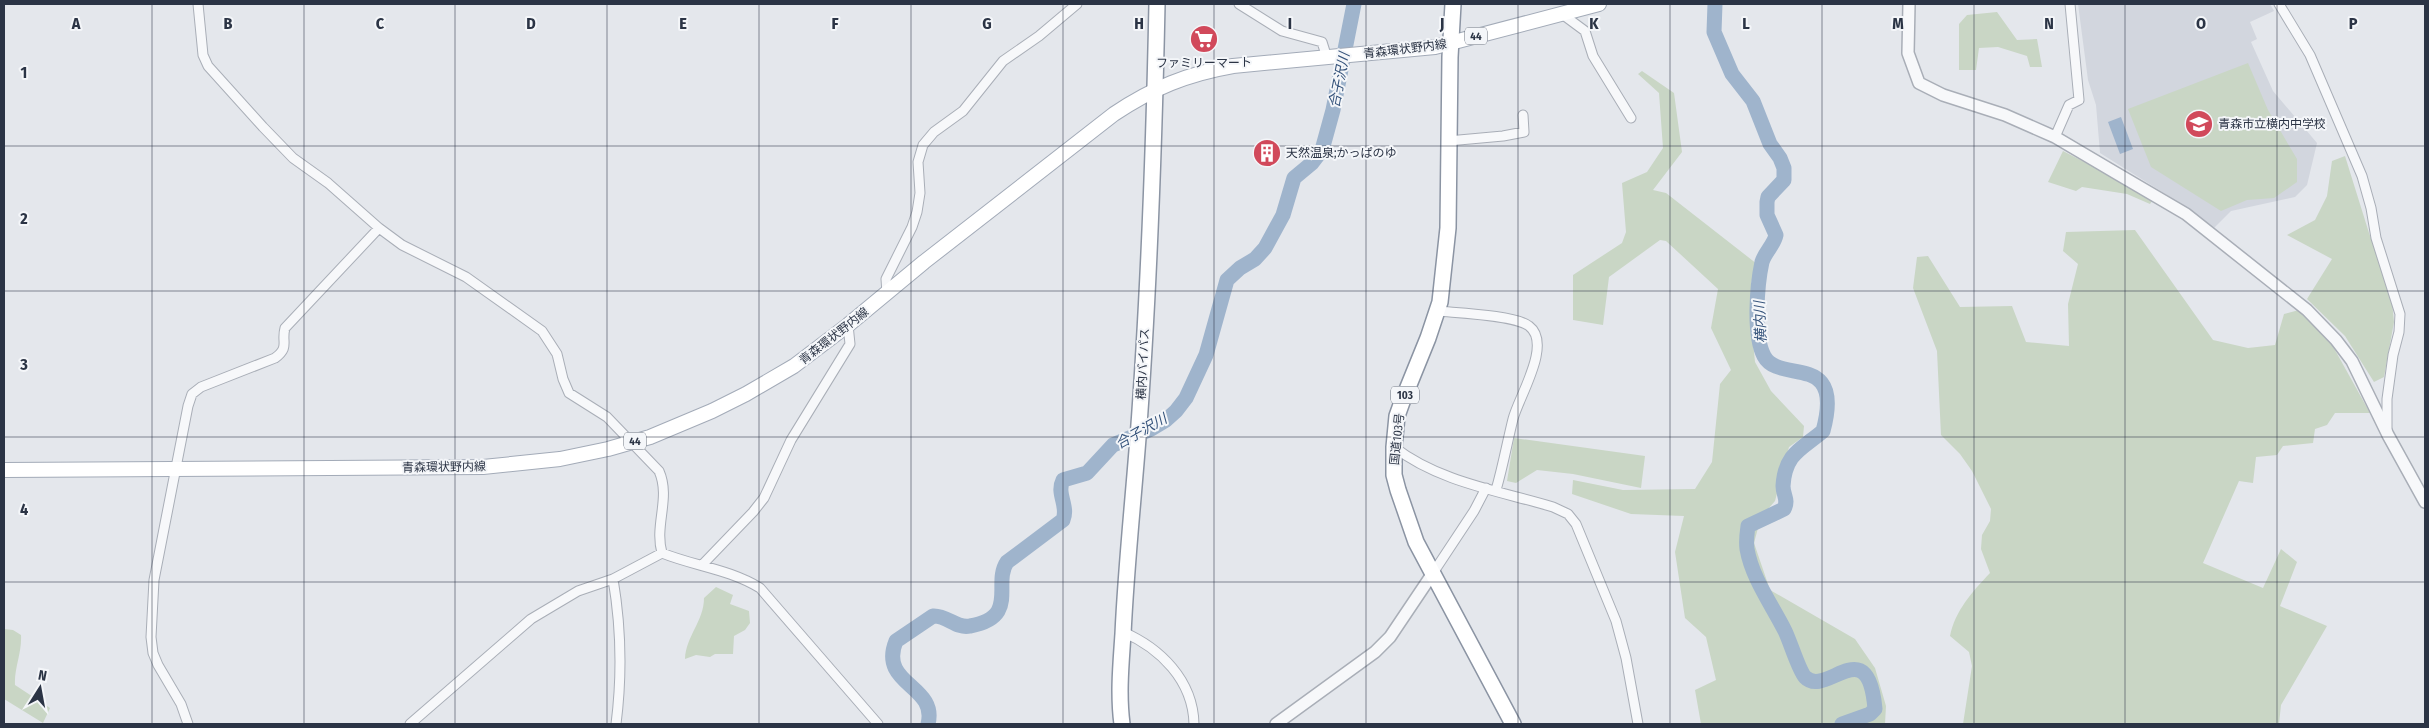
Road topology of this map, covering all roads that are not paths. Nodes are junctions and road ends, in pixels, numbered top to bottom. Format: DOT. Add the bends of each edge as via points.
graph roads {
  1 [pos="198,4"];
  2 [pos="1077,4"];
  3 [pos="1156,4"];
  4 [pos="1239,4"];
  5 [pos="1452,4"];
  6 [pos="1599,4"];
  7 [pos="1910,4"];
  8 [pos="2070,4"];
  9 [pos="2279,4"];
  10 [pos="1562,14"];
  11 [pos="1450,44"];
  12 [pos="1329,58"];
  13 [pos="1156,88"];
  14 [pos="1523,115"];
  15 [pos="1631,118"];
  16 [pos="2055,137"];
  17 [pos="1448,141"];
  18 [pos="379,228"];
  19 [pos="887,294"];
  20 [pos="1438,311"];
  21 [pos="848,325"];
  22 [pos="2388,435"];
  23 [pos="631,442"];
  24 [pos="1394,447"];
  25 [pos="4,470"];
  26 [pos="175,470"];
  27 [pos="1491,489"];
  28 [pos="2425,502"];
  29 [pos="662,553"];
  30 [pos="703,564"];
  31 [pos="1434,574"];
  32 [pos="613,579"];
  33 [pos="1123,632"];
  34 [pos="188,724"];
  35 [pos="410,724"];
  36 [pos="616,724"];
  37 [pos="878,724"];
  38 [pos="1122,724"];
  39 [pos="1194,724"];
  40 [pos="1276,724"];
  41 [pos="1513,724"];
  42 [pos="1638,724"];
  1 -- 18 [label="street" via="203,55 218,79 293,158 328,183"];
  2 -- 19 [label="street" via="1003,61 963,111 934,132 923,145 918,162 920,193 917,212 886,280"];
  3 -- 13 [label="highway, 横内バイパス"];
  4 -- 12 [label="street" via="1282,31 1322,42"];
  5 -- 11 [label="highway, 103"];
  6 -- 10 [label="main road, 青森環状野内線 / 44"];
  7 -- 16 [label="street" via="1908,53 1919,83"];
  8 -- 16 [label="street" via="2079,100 2069,105"];
  9 -- 22 [label="street" via="2310,55 2362,176 2376,238 2400,314 2386,398"];
  10 -- 11 [label="main road, 青森環状野内線 / 44"];
  10 -- 15 [label="street" via="1585,31 1593,56"];
  11 -- 12 [label="main road, 青森環状野内線 / 44"];
  11 -- 17 [label="highway, 国道103号 / 103"];
  12 -- 13 [label="main road, 青森環状野内線 / 44" via="1205,71"];
  13 -- 19 [label="main road, 青森環状野内線 / 44" via="1114,114"];
  13 -- 33 [label="highway, 横内バイパス" via="1140,412"];
  14 -- 17 [label="street" via="1524,132"];
  16 -- 22 [label="street" via="2186,214 2307,310 2352,361"];
  17 -- 20 [label="highway, 国道103号 / 103" via="1448,228"];
  18 -- 23 [label="street" via="402,245 466,277 542,331 557,354 569,393 607,417"];
  18 -- 26 [label="street" via="285,328 283,352 192,394"];
  19 -- 21 [label="main road, 青森環状野内線 / 44"];
  20 -- 24 [label="highway, 国道103号 / 103" via="1397,416"];
  20 -- 27 [label="street" via="1516,320 1530,326 1534,332 1536,348 1529,382 1513,417 1506,456"];
  21 -- 23 [label="main road, 青森環状野内線 / 44" via="794,366 727,404"];
  21 -- 30 [label="street" via="850,344 791,440 764,498"];
  22 -- 28 [label="street"];
  23 -- 26 [label="main road, 青森環状野内線 / 44" via="560,459 483,467"];
  23 -- 29 [label="street" via="659,471 664,482 660,532"];
  24 -- 27 [label="street" via="1437,473"];
  24 -- 31 [label="highway, 国道103号 / 103" via="1394,475 1404,511"];
  25 -- 26 [label="main road, 青森環状野内線 / 44"];
  26 -- 34 [label="street" via="154,580 151,637 158,665 181,704"];
  27 -- 31 [label="street"];
  27 -- 42 [label="street" via="1553,507 1568,514 1576,524 1616,621"];
  29 -- 30 [label="street"];
  29 -- 32 [label="street"];
  30 -- 37 [label="street" via="760,588"];
  31 -- 40 [label="street" via="1390,637 1375,652"];
  31 -- 41 [label="highway, 国道103号 / 103"];
  32 -- 35 [label="street" via="578,591 531,619"];
  32 -- 36 [label="street" via="618,630"];
  33 -- 38 [label="highway, 横内バイパス" via="1119,700"];
  33 -- 39 [label="street" via="1143,640 1166,659 1180,678 1190,701"];
}
